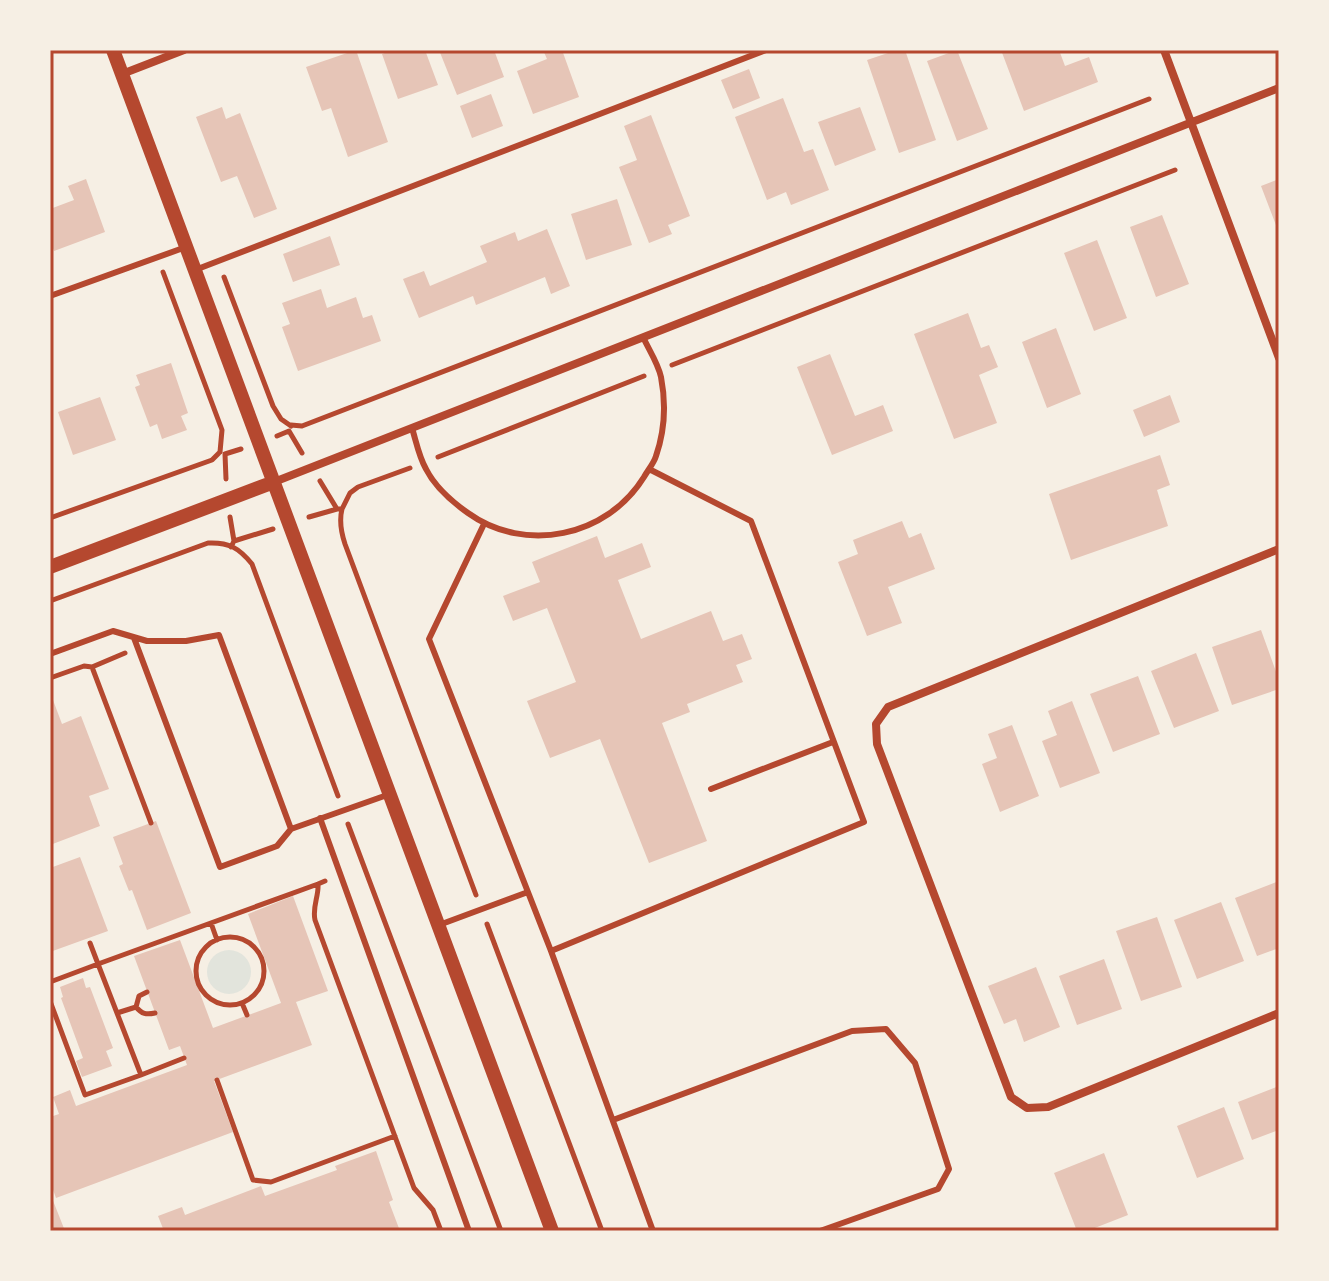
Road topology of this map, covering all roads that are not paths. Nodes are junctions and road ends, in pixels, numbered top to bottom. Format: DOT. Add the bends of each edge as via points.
graph roads {
  1 [pos="113,50"];
  2 [pos="184,50"];
  3 [pos="766,50"];
  4 [pos="1164,50"];
  5 [pos="122,74"];
  6 [pos="1279,88"];
  7 [pos="1191,122"];
  8 [pos="186,246"];
  9 [pos="195,270"];
  10 [pos="50,296"];
  11 [pos="1275,335"];
  12 [pos="643,337"];
  13 [pos="1279,358"];
  14 [pos="412,428"];
  15 [pos="649,469"];
  16 [pos="274,482"];
  17 [pos="484,524"];
  18 [pos="1279,549"];
  19 [pos="50,567"];
  20 [pos="134,638"];
  21 [pos="50,654"];
  22 [pos="833,742"];
  23 [pos="711,789"];
  24 [pos="390,793"];
  25 [pos="320,818"];
  26 [pos="291,829"];
  27 [pos="528,892"];
  28 [pos="439,925"];
  29 [pos="551,951"];
  30 [pos="1279,1013"];
  31 [pos="613,1120"];
  32 [pos="469,1231"];
  33 [pos="552,1231"];
  34 [pos="653,1231"];
  35 [pos="820,1231"];
  1 -- 5 [label="street"];
  2 -- 5 [label="street"];
  3 -- 9 [label="lane"];
  4 -- 7 [label="street"];
  5 -- 8 [label="street"];
  6 -- 7 [label="street"];
  7 -- 11 [label="street"];
  7 -- 12 [label="street"];
  8 -- 9 [label="street"];
  8 -- 10 [label="lane"];
  9 -- 16 [label="street"];
  11 -- 13 [label="street"];
  12 -- 14 [label="street"];
  12 -- 15 [label="lane" via="659,370 665,416"];
  14 -- 16 [label="street"];
  14 -- 17 [label="lane" via="425,468 450,501"];
  15 -- 17 [label="lane" via="635,492 603,519 565,534 524,536"];
  15 -- 22 [label="lane" via="751,521"];
  16 -- 19 [label="street"];
  16 -- 24 [label="street"];
  17 -- 27 [label="lane" via="429,639"];
  18 -- 30 [label="street" via="888,707 876,724 877,744 1011,1097 1027,1108 1048,1107"];
  20 -- 21 [label="lane" via="113,631"];
  20 -- 26 [label="lane" via="186,641 219,635"];
  20 -- 26 [label="lane" via="220,867 277,846"];
  22 -- 23 [label="lane"];
  22 -- 29 [label="lane" via="864,822"];
  24 -- 25 [label="lane"];
  24 -- 28 [label="street"];
  25 -- 26 [label="lane"];
  25 -- 32 [label="lane"];
  27 -- 28 [label="lane"];
  27 -- 29 [label="lane"];
  28 -- 33 [label="street"];
  29 -- 31 [label="lane"];
  31 -- 34 [label="lane"];
  31 -- 35 [label="lane" via="852,1031 886,1029 915,1063 949,1169 938,1189"];
}
